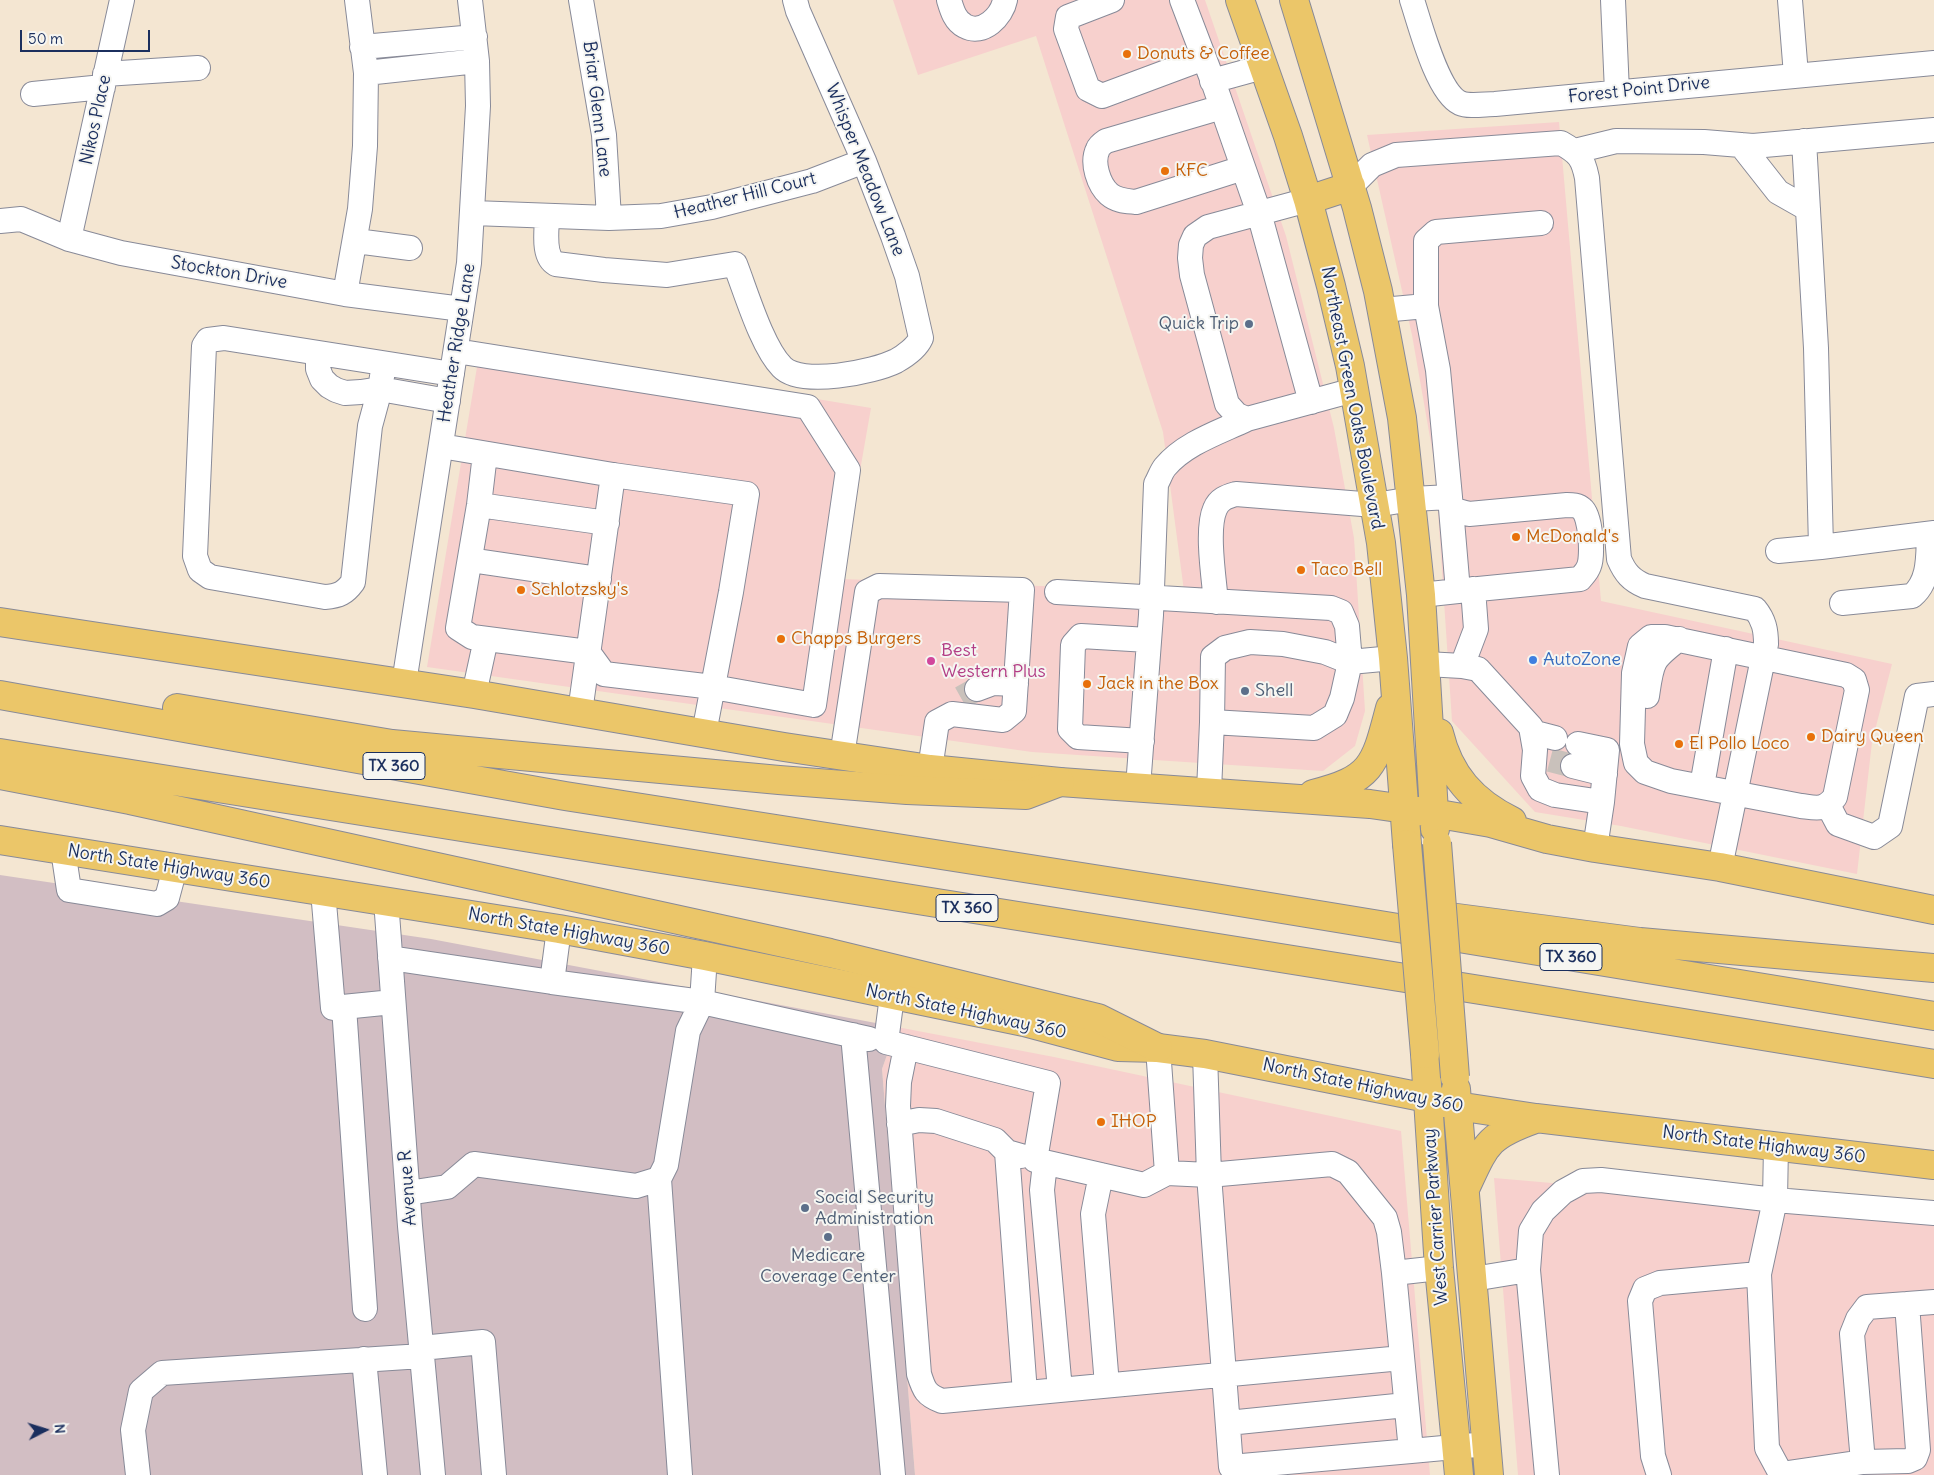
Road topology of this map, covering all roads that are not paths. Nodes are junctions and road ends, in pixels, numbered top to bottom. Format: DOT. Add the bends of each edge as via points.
graph roads {
  1 [pos="122,0"];
  2 [pos="357,0"];
  3 [pos="470,0"];
  4 [pos="581,0"];
  5 [pos="795,0"];
  6 [pos="949,0"];
  7 [pos="1005,0"];
  8 [pos="1112,0"];
  9 [pos="1182,0"];
  10 [pos="1240,0"];
  11 [pos="1412,0"];
  12 [pos="1612,0"];
  13 [pos="1790,0"];
  14 [pos="1299,1"];
  15 [pos="362,37"];
  16 [pos="475,37"];
  17 [pos="1204,58"];
  18 [pos="477,61"];
  19 [pos="1934,62"];
  20 [pos="1263,67"];
  21 [pos="198,68"];
  22 [pos="366,73"];
  23 [pos="1796,75"];
  24 [pos="1212,80"];
  25 [pos="104,81"];
  26 [pos="1617,92"];
  27 [pos="33,94"];
  28 [pos="1222,107"];
  29 [pos="1934,130"];
  30 [pos="1804,141"];
  31 [pos="1741,145"];
  32 [pos="1575,151"];
  33 [pos="864,161"];
  34 [pos="1243,168"];
  35 [pos="1351,186"];
  36 [pos="1308,200"];
  37 [pos="1808,209"];
  38 [pos="473,213"];
  39 [pos="1259,213"];
  40 [pos="554,216"];
  41 [pos="609,218"];
  42 [pos="0,221"];
  43 [pos="1541,223"];
  44 [pos="69,239"];
  45 [pos="356,241"];
  46 [pos="410,248"];
  47 [pos="345,294"];
  48 [pos="1426,306"];
  49 [pos="462,309"];
  50 [pos="1382,310"];
  51 [pos="456,351"];
  52 [pos="318,354"];
  53 [pos="384,364"];
  54 [pos="452,374"];
  55 [pos="380,388"];
  56 [pos="1354,390"];
  57 [pos="448,401"];
  58 [pos="1311,402"];
  59 [pos="1247,419"];
  60 [pos="441,446"];
  61 [pos="485,454"];
  62 [pos="613,475"];
  63 [pos="1412,499"];
  64 [pos="1450,503"];
  65 [pos="479,505"];
  66 [pos="1375,505"];
  67 [pos="607,522"];
  68 [pos="1931,534"];
  69 [pos="1821,547"];
  70 [pos="1778,551"];
  71 [pos="470,560"];
  72 [pos="599,579"];
  73 [pos="1465,590"];
  74 [pos="1057,592"];
  75 [pos="1421,595"];
  76 [pos="1152,599"];
  77 [pos="1216,602"];
  78 [pos="1842,603"];
  79 [pos="0,622"];
  80 [pos="486,639"];
  81 [pos="1148,640"];
  82 [pos="1679,640"];
  83 [pos="1726,649"];
  84 [pos="588,652"];
  85 [pos="1764,657"];
  86 [pos="1393,658"];
  87 [pos="1350,662"];
  88 [pos="1462,666"];
  89 [pos="1427,676"];
  90 [pos="404,683"];
  91 [pos="1016,684"];
  92 [pos="0,685"];
  93 [pos="713,687"];
  94 [pos="1395,690"];
  95 [pos="474,694"];
  96 [pos="1934,694"];
  97 [pos="0,695"];
  98 [pos="963,700"];
  99 [pos="580,712"];
  100 [pos="1212,722"];
  101 [pos="704,733"];
  102 [pos="1142,741"];
  103 [pos="0,753"];
  104 [pos="1576,755"];
  105 [pos="842,756"];
  106 [pos="1640,768"];
  107 [pos="930,769"];
  108 [pos="0,775"];
  109 [pos="1060,782"];
  110 [pos="1702,786"];
  111 [pos="1138,788"];
  112 [pos="1209,791"];
  113 [pos="1735,792"];
  114 [pos="1297,798"];
  115 [pos="1602,802"];
  116 [pos="1828,806"];
  117 [pos="1406,809"];
  118 [pos="1433,813"];
  119 [pos="1546,839"];
  120 [pos="0,840"];
  121 [pos="1595,848"];
  122 [pos="63,850"];
  123 [pos="1720,867"];
  124 [pos="175,868"];
  125 [pos="323,891"];
  126 [pos="1209,897"];
  127 [pos="386,900"];
  128 [pos="1934,910"];
  129 [pos="559,929"];
  130 [pos="705,956"];
  131 [pos="390,958"];
  132 [pos="1934,968"];
  133 [pos="552,982"];
  134 [pos="892,996"];
  135 [pos="393,1002"];
  136 [pos="702,1002"];
  137 [pos="344,1007"];
  138 [pos="1934,1016"];
  139 [pos="853,1035"];
  140 [pos="896,1045"];
  141 [pos="1158,1048"];
  142 [pos="1205,1054"];
  143 [pos="1934,1064"];
  144 [pos="1427,1098"];
  145 [pos="1457,1106"];
  146 [pos="1536,1118"];
  147 [pos="900,1124"];
  148 [pos="1776,1146"];
  149 [pos="1007,1152"];
  150 [pos="1040,1162"];
  151 [pos="1934,1165"];
  152 [pos="1167,1174"];
  153 [pos="1101,1175"];
  154 [pos="1209,1175"];
  155 [pos="659,1178"];
  156 [pos="1464,1190"];
  157 [pos="408,1193"];
  158 [pos="1775,1200"];
  159 [pos="1934,1213"];
  160 [pos="1439,1268"];
  161 [pos="1528,1270"];
  162 [pos="1394,1273"];
  163 [pos="1759,1274"];
  164 [pos="1473,1279"];
  165 [pos="1934,1302"];
  166 [pos="1907,1304"];
  167 [pos="365,1309"];
  168 [pos="422,1352"];
  169 [pos="1402,1358"];
  170 [pos="364,1359"];
  171 [pos="1224,1375"];
  172 [pos="1107,1386"];
  173 [pos="1060,1390"];
  174 [pos="1025,1393"];
  175 [pos="1406,1405"];
  176 [pos="1228,1423"];
  177 [pos="1487,1444"];
  178 [pos="1456,1447"];
  179 [pos="1411,1451"];
  180 [pos="1863,1462"];
  181 [pos="1781,1474"];
  182 [pos="138,1475"];
  183 [pos="375,1475"];
  184 [pos="433,1475"];
  185 [pos="494,1475"];
  186 [pos="680,1475"];
  187 [pos="893,1475"];
  188 [pos="1459,1475"];
  189 [pos="1489,1475"];
  190 [pos="1547,1475"];
  191 [pos="1659,1475"];
  1 -- 25 [label="street, Nikos Place"];
  2 -- 15 [label="street"];
  3 -- 16 [label="street, Heather Ridge Lane"];
  4 -- 41 [label="street, Briar Glenn Lane" via="604,135"];
  5 -- 33 [label="street, Whisper Meadow Lane"];
  6 -- 7 [label="street" via="955,17 965,27 977,29 998,17"];
  8 -- 17 [label="street" via="1068,17 1066,29 1088,89 1102,96"];
  9 -- 17 [label="street"];
  10 -- 20 [label="main road, Northeast Green Oaks Boulevard"];
  11 -- 26 [label="street, Forest Point Drive" via="1435,68 1448,94 1461,104 1495,104"];
  12 -- 26 [label="street"];
  13 -- 23 [label="street"];
  14 -- 35 [label="main road"];
  15 -- 16 [label="street"];
  15 -- 22 [label="street"];
  16 -- 18 [label="street, Heather Ridge Lane"];
  17 -- 24 [label="street"];
  18 -- 22 [label="street"];
  18 -- 38 [label="street, Heather Ridge Lane"];
  19 -- 23 [label="street, Forest Point Drive"];
  20 -- 24 [label="street"];
  20 -- 36 [label="main road, Northeast Green Oaks Boulevard"];
  21 -- 25 [label="street"];
  22 -- 45 [label="street" via="365,143"];
  23 -- 26 [label="street, Forest Point Drive"];
  24 -- 28 [label="street"];
  25 -- 27 [label="street"];
  25 -- 44 [label="street, Nikos Place"];
  28 -- 34 [label="street"];
  28 -- 34 [label="street" via="1106,141 1098,148 1095,160 1100,182 1109,194 1136,202"];
  29 -- 30 [label="street"];
  30 -- 31 [label="street"];
  30 -- 37 [label="street"];
  31 -- 32 [label="street" via="1616,142"];
  31 -- 37 [label="street" via="1778,192"];
  32 -- 35 [label="street" via="1561,143 1396,155 1372,166"];
  32 -- 85 [label="street" via="1584,162 1587,178 1619,559 1625,573 1634,582 1755,609 1766,626"];
  33 -- 40 [label="street, Whisper Meadow Lane" via="907,276 921,338 918,344 896,360 870,369 801,376 783,369 769,349 735,264 667,276 556,264 548,255 546,244"];
  33 -- 41 [label="street, Heather Hill Court" via="812,181 712,207 661,216"];
  34 -- 39 [label="street"];
  35 -- 36 [label="main road"];
  35 -- 50 [label="main road"];
  36 -- 39 [label="street"];
  36 -- 56 [label="main road, Northeast Green Oaks Boulevard"];
  37 -- 69 [label="street" via="1816,348"];
  38 -- 40 [label="street, Heather Hill Court"];
  38 -- 49 [label="street, Heather Ridge Lane"];
  39 -- 58 [label="street"];
  39 -- 59 [label="street" via="1208,227 1195,236 1191,245 1192,275 1227,404 1237,416"];
  40 -- 41 [label="street, Heather Hill Court"];
  42 -- 44 [label="street, Stockton Drive" via="21,219"];
  43 -- 48 [label="street" via="1436,232 1426,241"];
  44 -- 47 [label="street, Stockton Drive" via="121,253"];
  45 -- 46 [label="street"];
  45 -- 47 [label="street"];
  47 -- 49 [label="street, Stockton Drive"];
  48 -- 50 [label="street"];
  48 -- 64 [label="street" via="1438,370"];
  49 -- 51 [label="street, Heather Ridge Lane"];
  50 -- 63 [label="main road" via="1402,418"];
  51 -- 54 [label="street, Heather Ridge Lane"];
  51 -- 93 [label="street" via="808,408 848,470 814,705"];
  52 -- 53 [label="street"];
  52 -- 55 [label="street" via="318,369 328,386 345,392"];
  52 -- 55 [label="street" via="224,338 208,340 204,346 195,556 200,570 210,577 325,597 338,596 347,590 353,582 370,426"];
  53 -- 54 [label="street"];
  53 -- 55 [label="street"];
  54 -- 57 [label="street, Heather Ridge Lane"];
  55 -- 57 [label="street"];
  56 -- 58 [label="street"];
  56 -- 66 [label="main road, Northeast Green Oaks Boulevard"];
  57 -- 60 [label="street, Heather Ridge Lane"];
  58 -- 59 [label="street"];
  59 -- 76 [label="street" via="1202,440 1164,468 1156,484"];
  60 -- 61 [label="street"];
  60 -- 90 [label="street, Heather Ridge Lane"];
  61 -- 62 [label="street"];
  61 -- 65 [label="street"];
  62 -- 67 [label="street"];
  62 -- 93 [label="street" via="748,494"];
  63 -- 64 [label="street"];
  63 -- 66 [label="street"];
  63 -- 75 [label="main road"];
  64 -- 73 [label="street"];
  64 -- 73 [label="street" via="1469,514 1567,505 1578,506 1588,516 1591,552 1589,566 1580,579"];
  65 -- 67 [label="street"];
  65 -- 71 [label="street"];
  66 -- 77 [label="street" via="1236,494 1223,498 1214,509 1211,534"];
  66 -- 86 [label="main road, Northeast Green Oaks Boulevard"];
  67 -- 72 [label="street"];
  68 -- 69 [label="street"];
  68 -- 78 [label="street" via="1926,576 1912,596"];
  69 -- 70 [label="street"];
  71 -- 72 [label="street"];
  71 -- 80 [label="street" via="458,628 472,637"];
  72 -- 84 [label="street"];
  73 -- 75 [label="street"];
  73 -- 88 [label="street" via="1476,629"];
  74 -- 76 [label="street"];
  75 -- 89 [label="main road"];
  76 -- 77 [label="street"];
  76 -- 81 [label="street"];
  77 -- 87 [label="street" via="1331,608 1341,612 1347,626"];
  79 -- 90 [label="main road"];
  80 -- 84 [label="street"];
  80 -- 95 [label="street"];
  81 -- 102 [label="street"];
  81 -- 102 [label="street" via="1081,636 1073,645 1070,728 1078,737"];
  82 -- 83 [label="street"];
  82 -- 106 [label="street" via="1663,651 1652,665"];
  82 -- 106 [label="street" via="1651,638 1640,646 1634,673 1632,744"];
  83 -- 85 [label="street"];
  83 -- 110 [label="street"];
  84 -- 93 [label="street" via="604,674"];
  84 -- 99 [label="street"];
  85 -- 113 [label="street"];
  85 -- 116 [label="street" via="1846,675 1854,680 1857,690 1836,796"];
  86 -- 87 [label="street"];
  86 -- 94 [label="main road, Northeast Green Oaks Boulevard"];
  87 -- 100 [label="street" via="1335,715 1314,728"];
  87 -- 100 [label="street" via="1325,652 1283,644 1250,642 1225,648 1213,657"];
  88 -- 89 [label="street"];
  88 -- 115 [label="street" via="1478,669 1532,727 1543,746 1533,776 1540,788 1556,795"];
  89 -- 118 [label="main road"];
  89 -- 119 [label="main road" via="1441,742 1450,766 1466,789 1492,811"];
  90 -- 95 [label="main road"];
  91 -- 98 [label="street" via="993,683"];
  91 -- 98 [label="street" via="1014,711 1003,720"];
  91 -- 105 [label="street" via="1022,590 879,586 867,592"];
  92 -- 109 [label="main road" via="22,681 392,744 580,762 907,790 1026,795"];
  93 -- 101 [label="street"];
  94 -- 114 [label="main road" via="1379,751 1365,771 1353,781"];
  94 -- 117 [label="main road, Northeast Green Oaks Boulevard"];
  95 -- 99 [label="main road"];
  96 -- 116 [label="street" via="1917,696 1890,826 1874,837 1838,824"];
  97 -- 126 [label="main road, TX 360" via="565,796"];
  98 -- 107 [label="street" via="937,722"];
  99 -- 101 [label="main road"];
  100 -- 112 [label="street"];
  101 -- 105 [label="main road"];
  102 -- 111 [label="street"];
  103 -- 143 [label="main road, TX 360"];
  104 -- 115 [label="street" via="1607,750"];
  105 -- 107 [label="main road"];
  106 -- 110 [label="street" via="1671,781"];
  107 -- 109 [label="main road"];
  108 -- 141 [label="main road" via="140,802 830,953 1098,1018"];
  109 -- 111 [label="main road"];
  110 -- 113 [label="street"];
  111 -- 112 [label="main road"];
  112 -- 114 [label="main road"];
  113 -- 116 [label="street" via="1801,806"];
  113 -- 123 [label="street"];
  114 -- 117 [label="main road"];
  115 -- 121 [label="street"];
  117 -- 118 [label="main road"];
  117 -- 144 [label="main road, West Carrier Parkway, bridge"];
  118 -- 119 [label="main road" via="1491,823"];
  118 -- 145 [label="main road, West Carrier Parkway, bridge"];
  119 -- 121 [label="main road"];
  120 -- 122 [label="main road, North State Highway 360"];
  121 -- 123 [label="main road"];
  122 -- 124 [label="main road, North State Highway 360"];
  122 -- 124 [label="street" via="69,890 157,904 167,898"];
  123 -- 128 [label="main road"];
  124 -- 125 [label="main road, North State Highway 360"];
  125 -- 127 [label="main road, North State Highway 360"];
  125 -- 137 [label="street" via="333,1008"];
  126 -- 132 [label="main road" via="1267,893 1640,942"];
  126 -- 138 [label="main road, TX 360"];
  127 -- 129 [label="main road, North State Highway 360"];
  127 -- 131 [label="street, Avenue R"];
  129 -- 130 [label="main road, North State Highway 360"];
  129 -- 133 [label="street"];
  130 -- 134 [label="main road, North State Highway 360"];
  130 -- 136 [label="street"];
  131 -- 133 [label="street"];
  131 -- 135 [label="street, Avenue R"];
  133 -- 136 [label="street"];
  134 -- 140 [label="street"];
  134 -- 141 [label="main road, North State Highway 360" via="1024,1022 1118,1047"];
  135 -- 137 [label="street"];
  135 -- 157 [label="street, Avenue R"];
  136 -- 139 [label="street"];
  136 -- 155 [label="street" via="688,1031 666,1165"];
  137 -- 167 [label="street"];
  139 -- 140 [label="street"];
  139 -- 187 [label="street"];
  140 -- 147 [label="street"];
  140 -- 150 [label="street" via="1048,1082"];
  141 -- 142 [label="main road, North State Highway 360"];
  141 -- 152 [label="street"];
  142 -- 144 [label="main road, North State Highway 360"];
  142 -- 154 [label="street"];
  144 -- 145 [label="main road, North State Highway 360"];
  144 -- 160 [label="main road, West Carrier Parkway"];
  145 -- 146 [label="main road, North State Highway 360"];
  145 -- 156 [label="main road, West Carrier Parkway"];
  146 -- 148 [label="main road, North State Highway 360"];
  146 -- 156 [label="main road" via="1503,1131 1491,1140 1480,1155"];
  147 -- 149 [label="street" via="936,1121 994,1140"];
  147 -- 174 [label="street" via="919,1374 924,1390 942,1401"];
  148 -- 151 [label="main road, North State Highway 360"];
  148 -- 158 [label="street"];
  149 -- 150 [label="street"];
  149 -- 174 [label="street"];
  150 -- 153 [label="street"];
  150 -- 173 [label="street"];
  152 -- 153 [label="street" via="1144,1185"];
  152 -- 154 [label="street"];
  153 -- 172 [label="street" via="1093,1214"];
  154 -- 162 [label="street" via="1332,1164 1341,1167 1385,1218 1390,1232"];
  154 -- 171 [label="street"];
  155 -- 157 [label="street" via="636,1186 474,1164 447,1186"];
  155 -- 186 [label="street"];
  156 -- 164 [label="main road, West Carrier Parkway"];
  157 -- 168 [label="street, Avenue R"];
  158 -- 159 [label="street"];
  158 -- 161 [label="street" via="1601,1180 1583,1181 1563,1192 1542,1211 1531,1231"];
  158 -- 163 [label="street"];
  160 -- 162 [label="street"];
  160 -- 178 [label="main road, West Carrier Parkway"];
  161 -- 164 [label="street"];
  161 -- 190 [label="street"];
  162 -- 169 [label="street"];
  163 -- 181 [label="street" via="1768,1448"];
  163 -- 191 [label="street" via="1660,1284 1645,1289 1640,1301 1653,1456"];
  164 -- 177 [label="main road, West Carrier Parkway"];
  165 -- 166 [label="street"];
  166 -- 180 [label="street" via="1866,1307 1852,1334"];
  166 -- 180 [label="street" via="1918,1450 1915,1458 1908,1461"];
  168 -- 170 [label="street"];
  168 -- 184 [label="street, Avenue R"];
  168 -- 185 [label="street" via="483,1342"];
  169 -- 171 [label="street"];
  169 -- 175 [label="street"];
  170 -- 182 [label="street" via="162,1373 141,1391 133,1430"];
  170 -- 183 [label="street"];
  171 -- 172 [label="street"];
  171 -- 176 [label="street"];
  172 -- 173 [label="street"];
  173 -- 174 [label="street"];
  175 -- 176 [label="street"];
  175 -- 179 [label="street"];
  176 -- 179 [label="street" via="1232,1468"];
  177 -- 178 [label="street"];
  177 -- 189 [label="main road, West Carrier Parkway"];
  178 -- 179 [label="street"];
  178 -- 188 [label="main road, West Carrier Parkway"];
  180 -- 181 [label="street"];
}
